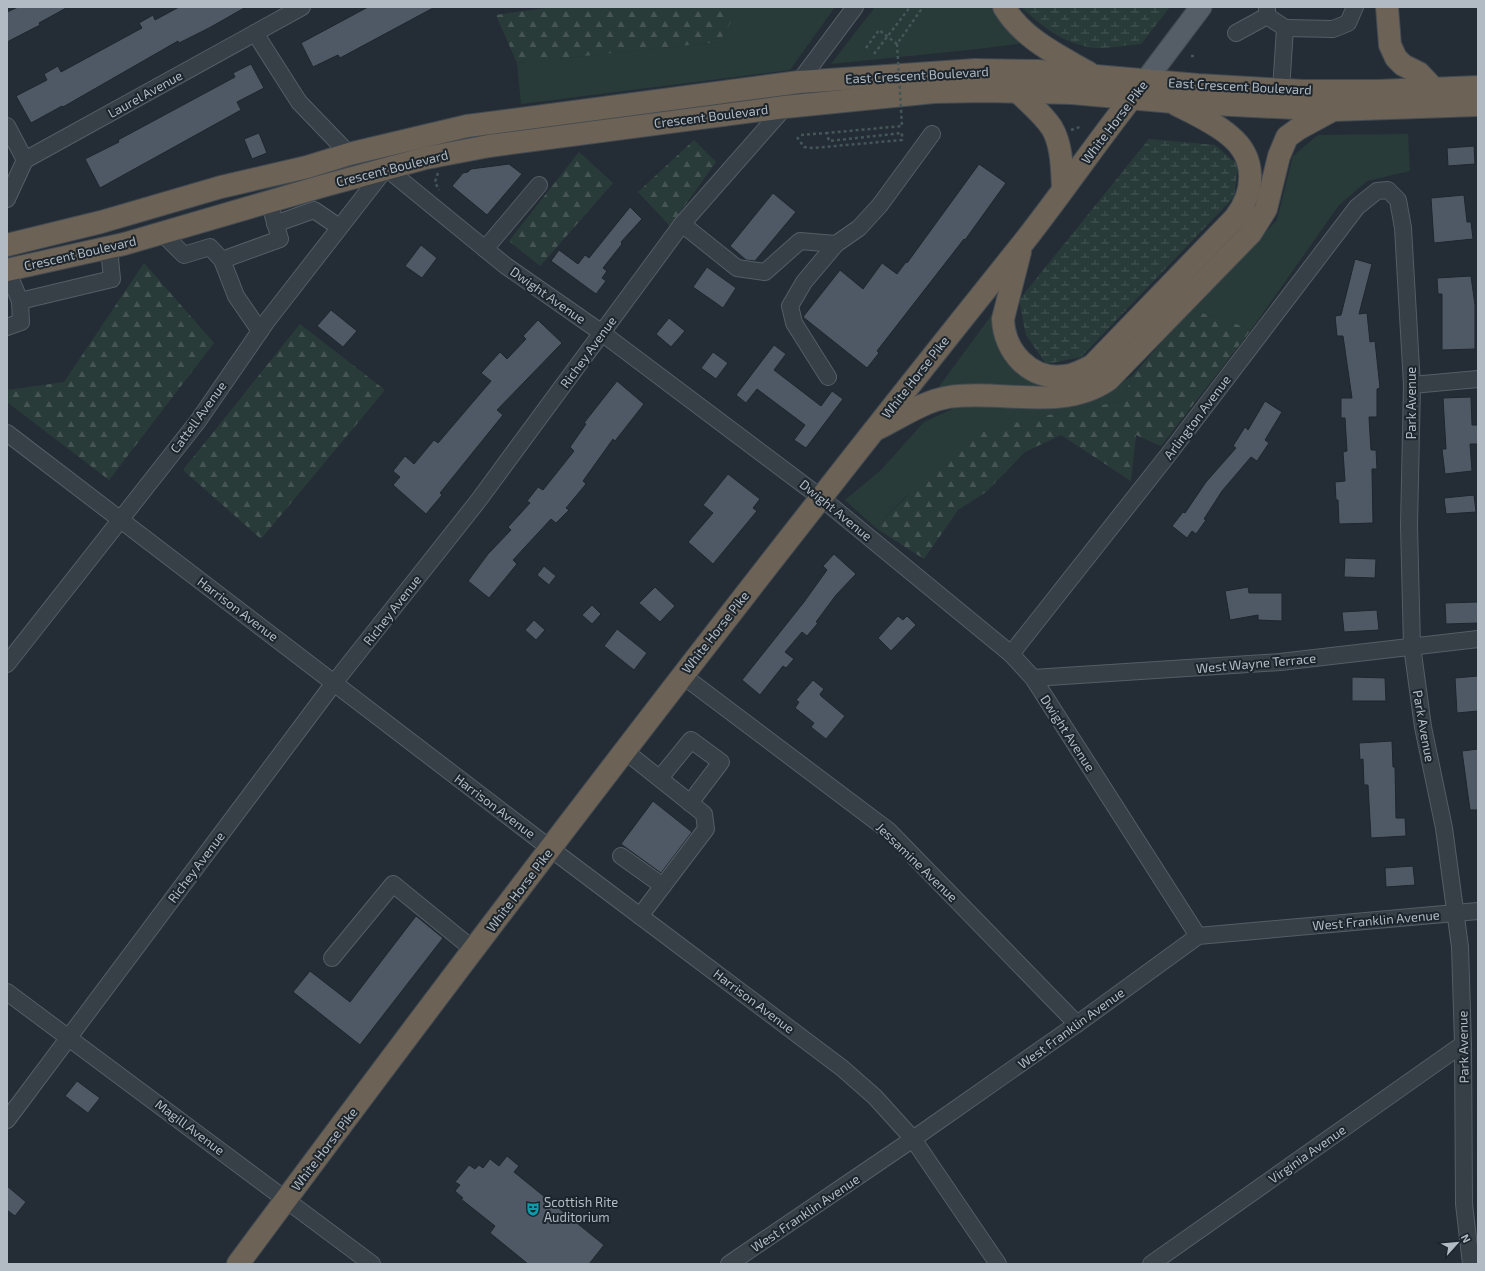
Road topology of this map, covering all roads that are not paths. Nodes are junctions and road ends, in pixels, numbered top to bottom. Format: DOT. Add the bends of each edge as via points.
graph roads {
  1 [pos="302,7"];
  2 [pos="855,7"];
  3 [pos="1004,7"];
  4 [pos="1201,7"];
  5 [pos="1355,7"];
  6 [pos="1387,7"];
  7 [pos="1267,11"];
  8 [pos="1285,28"];
  9 [pos="255,33"];
  10 [pos="1236,33"];
  11 [pos="1095,76"];
  12 [pos="1146,80"];
  13 [pos="799,82"];
  14 [pos="763,87"];
  15 [pos="1478,87"];
  16 [pos="1281,90"];
  17 [pos="1435,90"];
  18 [pos="1018,92"];
  19 [pos="1131,98"];
  20 [pos="1173,102"];
  21 [pos="1478,105"];
  22 [pos="785,107"];
  23 [pos="1334,110"];
  24 [pos="7,126"];
  25 [pos="932,134"];
  26 [pos="349,154"];
  27 [pos="25,160"];
  28 [pos="386,168"];
  29 [pos="539,185"];
  30 [pos="1064,188"];
  31 [pos="1388,190"];
  32 [pos="7,199"];
  33 [pos="269,202"];
  34 [pos="275,224"];
  35 [pos="682,224"];
  36 [pos="339,227"];
  37 [pos="162,233"];
  38 [pos="1023,242"];
  39 [pos="7,244"];
  40 [pos="836,244"];
  41 [pos="109,248"];
  42 [pos="485,249"];
  43 [pos="222,260"];
  44 [pos="7,270"];
  45 [pos="20,301"];
  46 [pos="7,327"];
  47 [pos="260,331"];
  48 [pos="602,333"];
  49 [pos="828,377"];
  50 [pos="1478,379"];
  51 [pos="1412,385"];
  52 [pos="873,431"];
  53 [pos="8,436"];
  54 [pos="820,497"];
  55 [pos="121,520"];
  56 [pos="1478,639"];
  57 [pos="1412,646"];
  58 [pos="1012,654"];
  59 [pos="7,664"];
  60 [pos="682,674"];
  61 [pos="1033,678"];
  62 [pos="334,683"];
  63 [pos="625,750"];
  64 [pos="660,778"];
  65 [pos="690,803"];
  66 [pos="551,849"];
  67 [pos="621,856"];
  68 [pos="663,886"];
  69 [pos="1478,911"];
  70 [pos="1455,913"];
  71 [pos="640,916"];
  72 [pos="1198,936"];
  73 [pos="474,950"];
  74 [pos="332,958"];
  75 [pos="7,992"];
  76 [pos="1078,1024"];
  77 [pos="69,1037"];
  78 [pos="1463,1044"];
  79 [pos="7,1120"];
  80 [pos="913,1139"];
  81 [pos="286,1199"];
  82 [pos="238,1264"];
  83 [pos="372,1264"];
  84 [pos="729,1264"];
  85 [pos="998,1264"];
  86 [pos="1150,1264"];
  87 [pos="1471,1264"];
  1 -- 9 [label="street, Laurel Avenue"];
  2 -- 13 [label="street"];
  3 -- 11 [label="highway" via="1030,36 1047,49"];
  4 -- 12 [label="main road, White Horse Pike"];
  5 -- 8 [label="street" via="1348,23 1333,29"];
  6 -- 17 [label="highway" via="1390,45 1396,58 1403,65 1419,73"];
  7 -- 8 [label="street"];
  7 -- 10 [label="street"];
  8 -- 16 [label="street"];
  9 -- 26 [label="street" via="299,102"];
  9 -- 27 [label="street, Laurel Avenue"];
  11 -- 12 [label="highway, East Crescent Boulevard"];
  11 -- 13 [label="highway, East Crescent Boulevard" via="1039,71 975,70"];
  12 -- 16 [label="highway, East Crescent Boulevard"];
  12 -- 19 [label="highway, White Horse Pike"];
  13 -- 14 [label="highway, East Crescent Boulevard"];
  14 -- 26 [label="highway, Crescent Boulevard" via="467,126"];
  15 -- 17 [label="highway, East Crescent Boulevard"];
  16 -- 17 [label="highway, East Crescent Boulevard"];
  18 -- 19 [label="highway, East Crescent Boulevard"];
  18 -- 22 [label="highway, East Crescent Boulevard" via="934,92"];
  18 -- 30 [label="highway" via="1052,128 1061,158"];
  19 -- 20 [label="highway, East Crescent Boulevard"];
  19 -- 30 [label="highway, White Horse Pike"];
  20 -- 23 [label="highway, East Crescent Boulevard"];
  20 -- 38 [label="highway" via="1222,129 1237,142 1248,160 1250,169 1250,191 1246,203 1235,218 1100,359 1080,372 1056,377 1038,373 1018,359 1009,345 1003,319"];
  21 -- 23 [label="highway, East Crescent Boulevard"];
  22 -- 28 [label="highway, Crescent Boulevard" via="489,146"];
  22 -- 35 [label="street, Richey Avenue"];
  23 -- 52 [label="highway" via="1298,128 1287,137 1279,156 1266,209 1251,233 1117,373 1104,383 1090,391 1052,397 949,398 919,408"];
  24 -- 27 [label="street"];
  25 -- 40 [label="street" via="880,205 859,228"];
  26 -- 39 [label="highway, Crescent Boulevard" via="307,167 221,187 101,222"];
  27 -- 32 [label="street"];
  28 -- 33 [label="highway, Crescent Boulevard"];
  28 -- 36 [label="street, Cattell Avenue"];
  28 -- 42 [label="street, Dwight Avenue"];
  29 -- 42 [label="street"];
  30 -- 38 [label="highway, White Horse Pike"];
  31 -- 51 [label="street, Park Avenue" via="1398,200 1403,228"];
  31 -- 58 [label="street, Arlington Avenue" via="1377,191 1357,207"];
  33 -- 34 [label="street"];
  33 -- 37 [label="highway, Crescent Boulevard"];
  34 -- 36 [label="street" via="314,210"];
  34 -- 43 [label="street" via="280,239"];
  35 -- 40 [label="street" via="737,268 765,272 800,241"];
  35 -- 48 [label="street, Richey Avenue"];
  36 -- 47 [label="street, Cattell Avenue"];
  37 -- 41 [label="highway, Crescent Boulevard"];
  37 -- 43 [label="street" via="184,255 210,247"];
  38 -- 52 [label="highway, White Horse Pike"];
  40 -- 49 [label="street" via="804,282 790,306 797,328"];
  41 -- 44 [label="highway, Crescent Boulevard"];
  41 -- 45 [label="street" via="112,279"];
  42 -- 48 [label="street, Dwight Avenue"];
  43 -- 47 [label="street" via="236,296"];
  44 -- 45 [label="street"];
  45 -- 46 [label="street" via="21,322"];
  47 -- 55 [label="street, Cattell Avenue" via="198,421"];
  48 -- 54 [label="street, Dwight Avenue"];
  48 -- 62 [label="street, Richey Avenue" via="478,501"];
  50 -- 51 [label="street"];
  51 -- 57 [label="street, Park Avenue" via="1409,526"];
  52 -- 54 [label="highway, White Horse Pike"];
  53 -- 55 [label="street, Harrison Avenue"];
  54 -- 58 [label="street, Dwight Avenue"];
  54 -- 60 [label="highway, White Horse Pike"];
  55 -- 59 [label="street, Cattell Avenue"];
  55 -- 62 [label="street, Harrison Avenue"];
  56 -- 57 [label="street, West Wayne Terrace"];
  57 -- 61 [label="street, West Wayne Terrace" via="1280,662"];
  57 -- 70 [label="street, Park Avenue" via="1423,727 1444,828"];
  58 -- 61 [label="street, Dwight Avenue"];
  60 -- 63 [label="highway, White Horse Pike"];
  60 -- 76 [label="street, Jessamine Avenue" via="889,831"];
  61 -- 72 [label="street, Dwight Avenue"];
  62 -- 66 [label="street, Harrison Avenue"];
  62 -- 77 [label="street, Richey Avenue"];
  63 -- 64 [label="street"];
  63 -- 66 [label="highway, White Horse Pike"];
  64 -- 65 [label="street"];
  64 -- 65 [label="street" via="692,740 721,762"];
  65 -- 68 [label="street" via="704,814 706,829"];
  66 -- 71 [label="street, Harrison Avenue"];
  66 -- 73 [label="highway, White Horse Pike"];
  67 -- 68 [label="street"];
  68 -- 71 [label="street"];
  69 -- 70 [label="street, West Franklin Avenue"];
  70 -- 72 [label="street, West Franklin Avenue"];
  70 -- 78 [label="street, Park Avenue" via="1460,947"];
  71 -- 80 [label="street, Harrison Avenue" via="842,1068 875,1097"];
  72 -- 76 [label="street, West Franklin Avenue"];
  73 -- 74 [label="street" via="393,884"];
  73 -- 81 [label="highway, White Horse Pike"];
  75 -- 77 [label="street, Magill Avenue"];
  76 -- 80 [label="street, West Franklin Avenue"];
  77 -- 79 [label="street, Richey Avenue"];
  77 -- 81 [label="street, Magill Avenue"];
  78 -- 86 [label="street, Virginia Avenue"];
  78 -- 87 [label="street, Park Avenue" via="1464,1204"];
  80 -- 84 [label="street, West Franklin Avenue"];
  80 -- 85 [label="street, Harrison Avenue"];
  81 -- 82 [label="highway, White Horse Pike"];
  81 -- 83 [label="street, Magill Avenue"];
}
